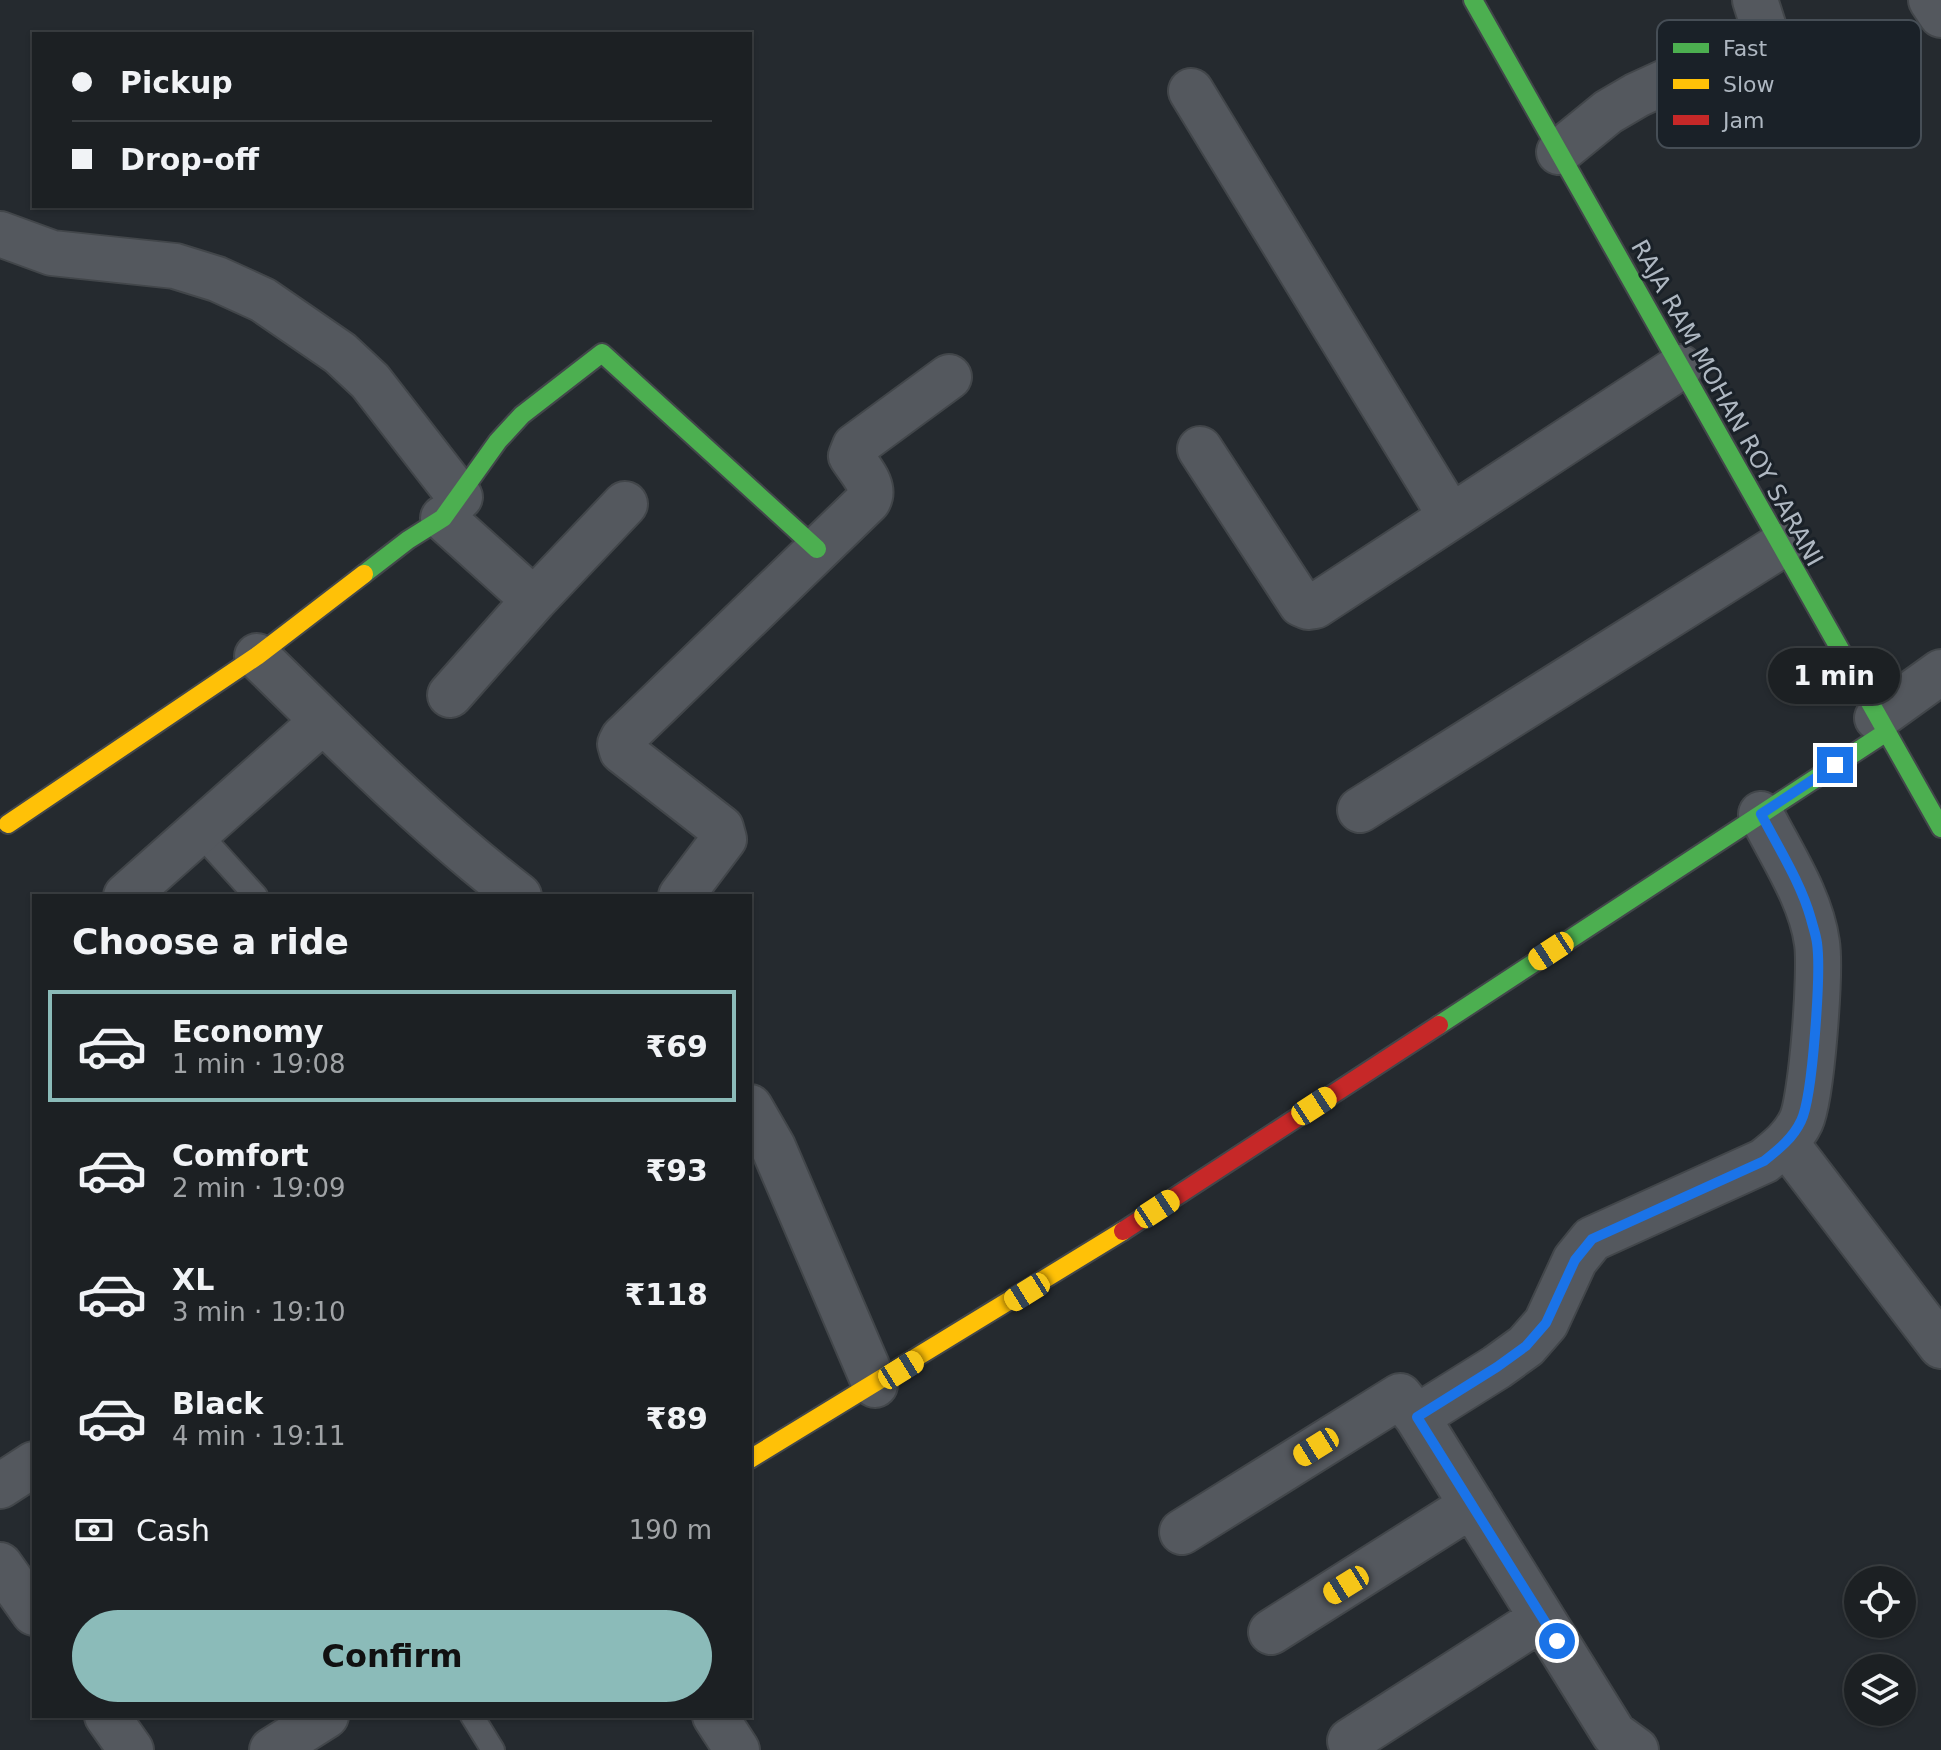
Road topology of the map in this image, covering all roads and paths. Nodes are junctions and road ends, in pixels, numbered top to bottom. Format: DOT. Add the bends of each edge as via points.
graph roads {
  1 [pos="1473,0"];
  2 [pos="1755,0"];
  3 [pos="1931,0"];
  4 [pos="1941,15"];
  5 [pos="1761,20"];
  6 [pos="1657,86"];
  7 [pos="1191,91"];
  8 [pos="1559,152"];
  9 [pos="0,234"];
  10 [pos="1680,367"];
  11 [pos="949,377"];
  12 [pos="1200,449"];
  13 [pos="625,504"];
  14 [pos="452,507"];
  15 [pos="1451,517"];
  16 [pos="1780,546"];
  17 [pos="817,549"];
  18 [pos="534,600"];
  19 [pos="257,656"];
  20 [pos="1941,672"];
  21 [pos="450,695"];
  22 [pos="323,721"];
  23 [pos="1881,725"];
  24 [pos="1360,810"];
  25 [pos="1761,814"];
  26 [pos="8,824"];
  27 [pos="1941,828"];
  28 [pos="198,832"];
  29 [pos="128,894"];
  30 [pos="254,894"];
  31 [pos="517,894"];
  32 [pos="683,894"];
  33 [pos="752,1110"];
  34 [pos="1786,1143"];
  35 [pos="1941,1346"];
  36 [pos="875,1385"];
  37 [pos="1417,1417"];
  38 [pos="752,1458"];
  39 [pos="32,1465"];
  40 [pos="0,1486"];
  41 [pos="1472,1505"];
  42 [pos="1182,1532"];
  43 [pos="0,1565"];
  44 [pos="32,1610"];
  45 [pos="1542,1618"];
  46 [pos="1271,1632"];
  47 [pos="108,1718"];
  48 [pos="323,1718"];
  49 [pos="473,1718"];
  50 [pos="716,1718"];
  51 [pos="1350,1741"];
  52 [pos="131,1750"];
  53 [pos="272,1750"];
  54 [pos="493,1750"];
  55 [pos="737,1750"];
  56 [pos="1636,1750"];
  1 -- 8 [label="street, RAJA RAM MOHAN ROY SARANI"];
  2 -- 5 [label="street"];
  3 -- 4 [label="street"];
  6 -- 8 [label="street" via="1608,112"];
  7 -- 15 [label="street"];
  8 -- 10 [label="street, RAJA RAM MOHAN ROY SARANI"];
  9 -- 14 [label="street" via="52,253 175,266 263,300 340,353 370,381"];
  10 -- 15 [label="street"];
  10 -- 16 [label="street, RAJA RAM MOHAN ROY SARANI"];
  11 -- 17 [label="street" via="855,446 851,456 871,495"];
  12 -- 15 [label="street" via="1301,604 1308,607"];
  13 -- 18 [label="street"];
  14 -- 17 [label="street" via="522,415 602,353"];
  14 -- 18 [label="street"];
  14 -- 19 [label="street"];
  16 -- 23 [label="street, RAJA RAM MOHAN ROY SARANI"];
  16 -- 24 [label="street"];
  17 -- 32 [label="street" via="620,744 724,834"];
  18 -- 21 [label="street"];
  19 -- 22 [label="street"];
  19 -- 26 [label="street"];
  20 -- 23 [label="street"];
  22 -- 28 [label="street"];
  22 -- 31 [label="street"];
  23 -- 25 [label="street"];
  23 -- 27 [label="street, RAJA RAM MOHAN ROY SARANI"];
  25 -- 34 [label="street" via="1797,885 1817,943 1808,1096 1802,1120"];
  25 -- 36 [label="street" via="1078,1261"];
  28 -- 29 [label="street"];
  28 -- 30 [label="lane"];
  33 -- 36 [label="street" via="773,1147"];
  34 -- 35 [label="street"];
  34 -- 37 [label="street" via="1764,1161 1592,1239 1575,1260 1546,1323 1526,1346"];
  36 -- 38 [label="street"];
  37 -- 41 [label="street"];
  37 -- 42 [label="street" via="1397,1396"];
  39 -- 40 [label="street"];
  41 -- 45 [label="street"];
  41 -- 46 [label="street"];
  43 -- 44 [label="street"];
  45 -- 51 [label="street"];
  45 -- 56 [label="street" via="1614,1734"];
  47 -- 52 [label="street"];
  48 -- 53 [label="street"];
  49 -- 54 [label="lane"];
  50 -- 55 [label="street"];
}
